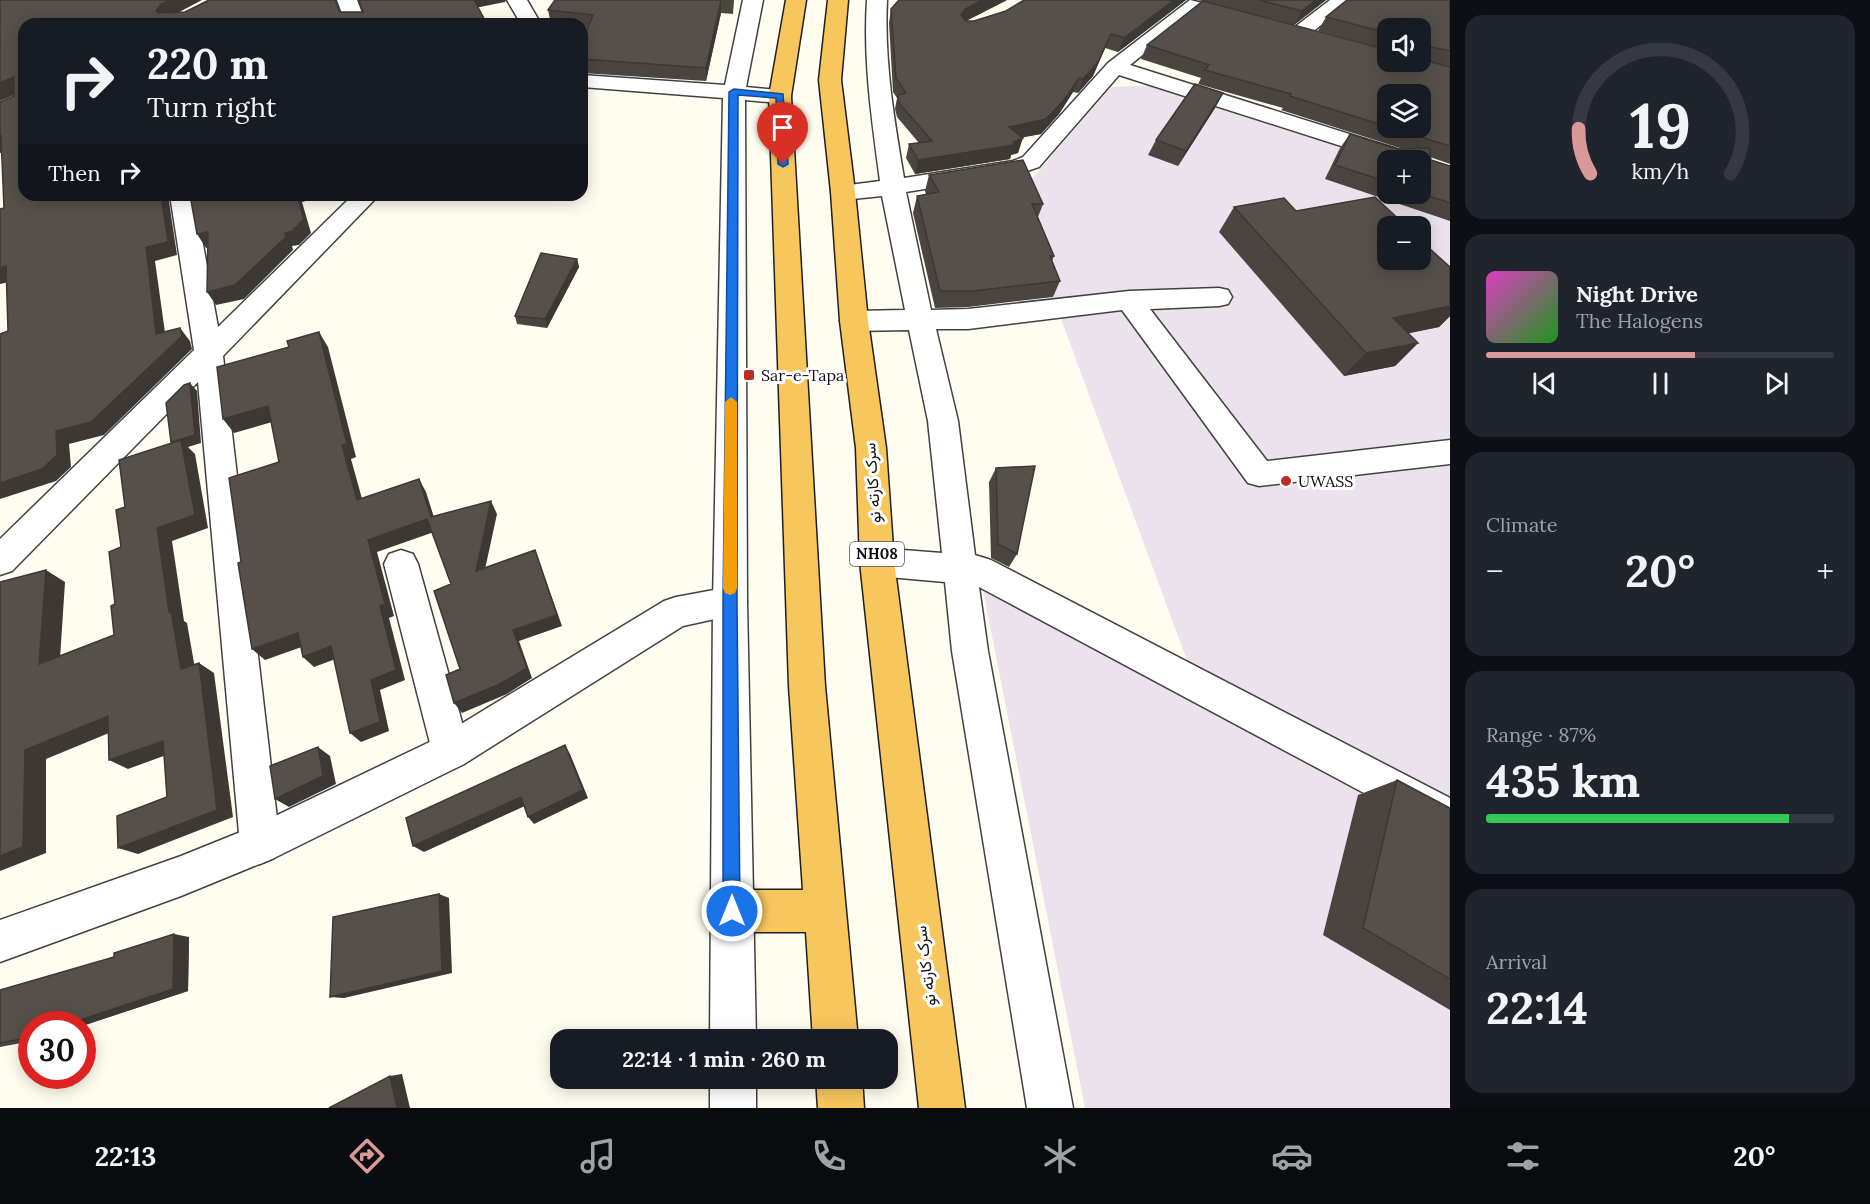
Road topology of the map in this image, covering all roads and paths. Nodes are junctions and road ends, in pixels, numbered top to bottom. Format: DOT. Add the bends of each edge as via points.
graph roads {
  1 [pos="347,0"];
  2 [pos="518,0"];
  3 [pos="753,0"];
  4 [pos="796,0"];
  5 [pos="838,0"];
  6 [pos="877,0"];
  7 [pos="1342,0"];
  8 [pos="354,18"];
  9 [pos="528,18"];
  10 [pos="1256,22"];
  11 [pos="1277,28"];
  12 [pos="1298,34"];
  13 [pos="1320,40"];
  14 [pos="1115,67"];
  15 [pos="588,81"];
  16 [pos="734,92"];
  17 [pos="780,96"];
  18 [pos="1377,150"];
  19 [pos="893,187"];
  20 [pos="843,192"];
  21 [pos="183,201"];
  22 [pos="361,201"];
  23 [pos="1219,297"];
  24 [pos="1130,300"];
  25 [pos="922,320"];
  26 [pos="854,321"];
  27 [pos="209,354"];
  28 [pos="1450,452"];
  29 [pos="0,561"];
  30 [pos="877,562"];
  31 [pos="401,564"];
  32 [pos="961,568"];
  33 [pos="730,602"];
  34 [pos="451,751"];
  35 [pos="1450,819"];
  36 [pos="261,844"];
  37 [pos="732,911"];
  38 [pos="826,911"];
  39 [pos="0,940"];
  40 [pos="732,1029"];
  41 [pos="835,1029"];
  42 [pos="733,1089"];
  43 [pos="840,1089"];
  44 [pos="733,1108"];
  45 [pos="841,1108"];
  46 [pos="942,1108"];
  47 [pos="1050,1108"];
  1 -- 8 [label="street"];
  2 -- 9 [label="street"];
  3 -- 16 [label="street"];
  4 -- 17 [label="highway"];
  5 -- 20 [label="highway, سرک کارته نو / NH08" via="830,81"];
  6 -- 19 [label="street" via="875,33"];
  7 -- 12 [label="street"];
  10 -- 14 [label="street" via="1193,6"];
  11 -- 12 [label="street"];
  12 -- 13 [label="street"];
  14 -- 18 [label="street"];
  14 -- 19 [label="street" via="1031,162"];
  15 -- 16 [label="street"];
  16 -- 17 [label="street"];
  16 -- 33 [label="street"];
  17 -- 38 [label="highway" via="807,686"];
  19 -- 20 [label="street"];
  19 -- 25 [label="street"];
  20 -- 26 [label="highway, سرک کارته نو / NH08"];
  21 -- 27 [label="street"];
  22 -- 27 [label="street"];
  23 -- 24 [label="street"];
  24 -- 25 [label="street" via="968,319"];
  24 -- 28 [label="street" via="1259,474"];
  25 -- 26 [label="street"];
  25 -- 32 [label="street" via="944,421"];
  26 -- 30 [label="highway, سرک کارته نو / NH08" via="871,448"];
  27 -- 29 [label="street"];
  27 -- 36 [label="street"];
  30 -- 32 [label="street"];
  30 -- 46 [label="highway, سرک کارته نو / NH08"];
  31 -- 34 [label="street"];
  32 -- 35 [label="street" via="979,570"];
  32 -- 47 [label="street" via="970,651"];
  33 -- 34 [label="street" via="676,612"];
  33 -- 37 [label="street"];
  34 -- 36 [label="street"];
  36 -- 39 [label="street"];
  37 -- 38 [label="highway"];
  37 -- 40 [label="street"];
  38 -- 41 [label="highway"];
  42 -- 44 [label="street"];
  43 -- 45 [label="highway"];
}
